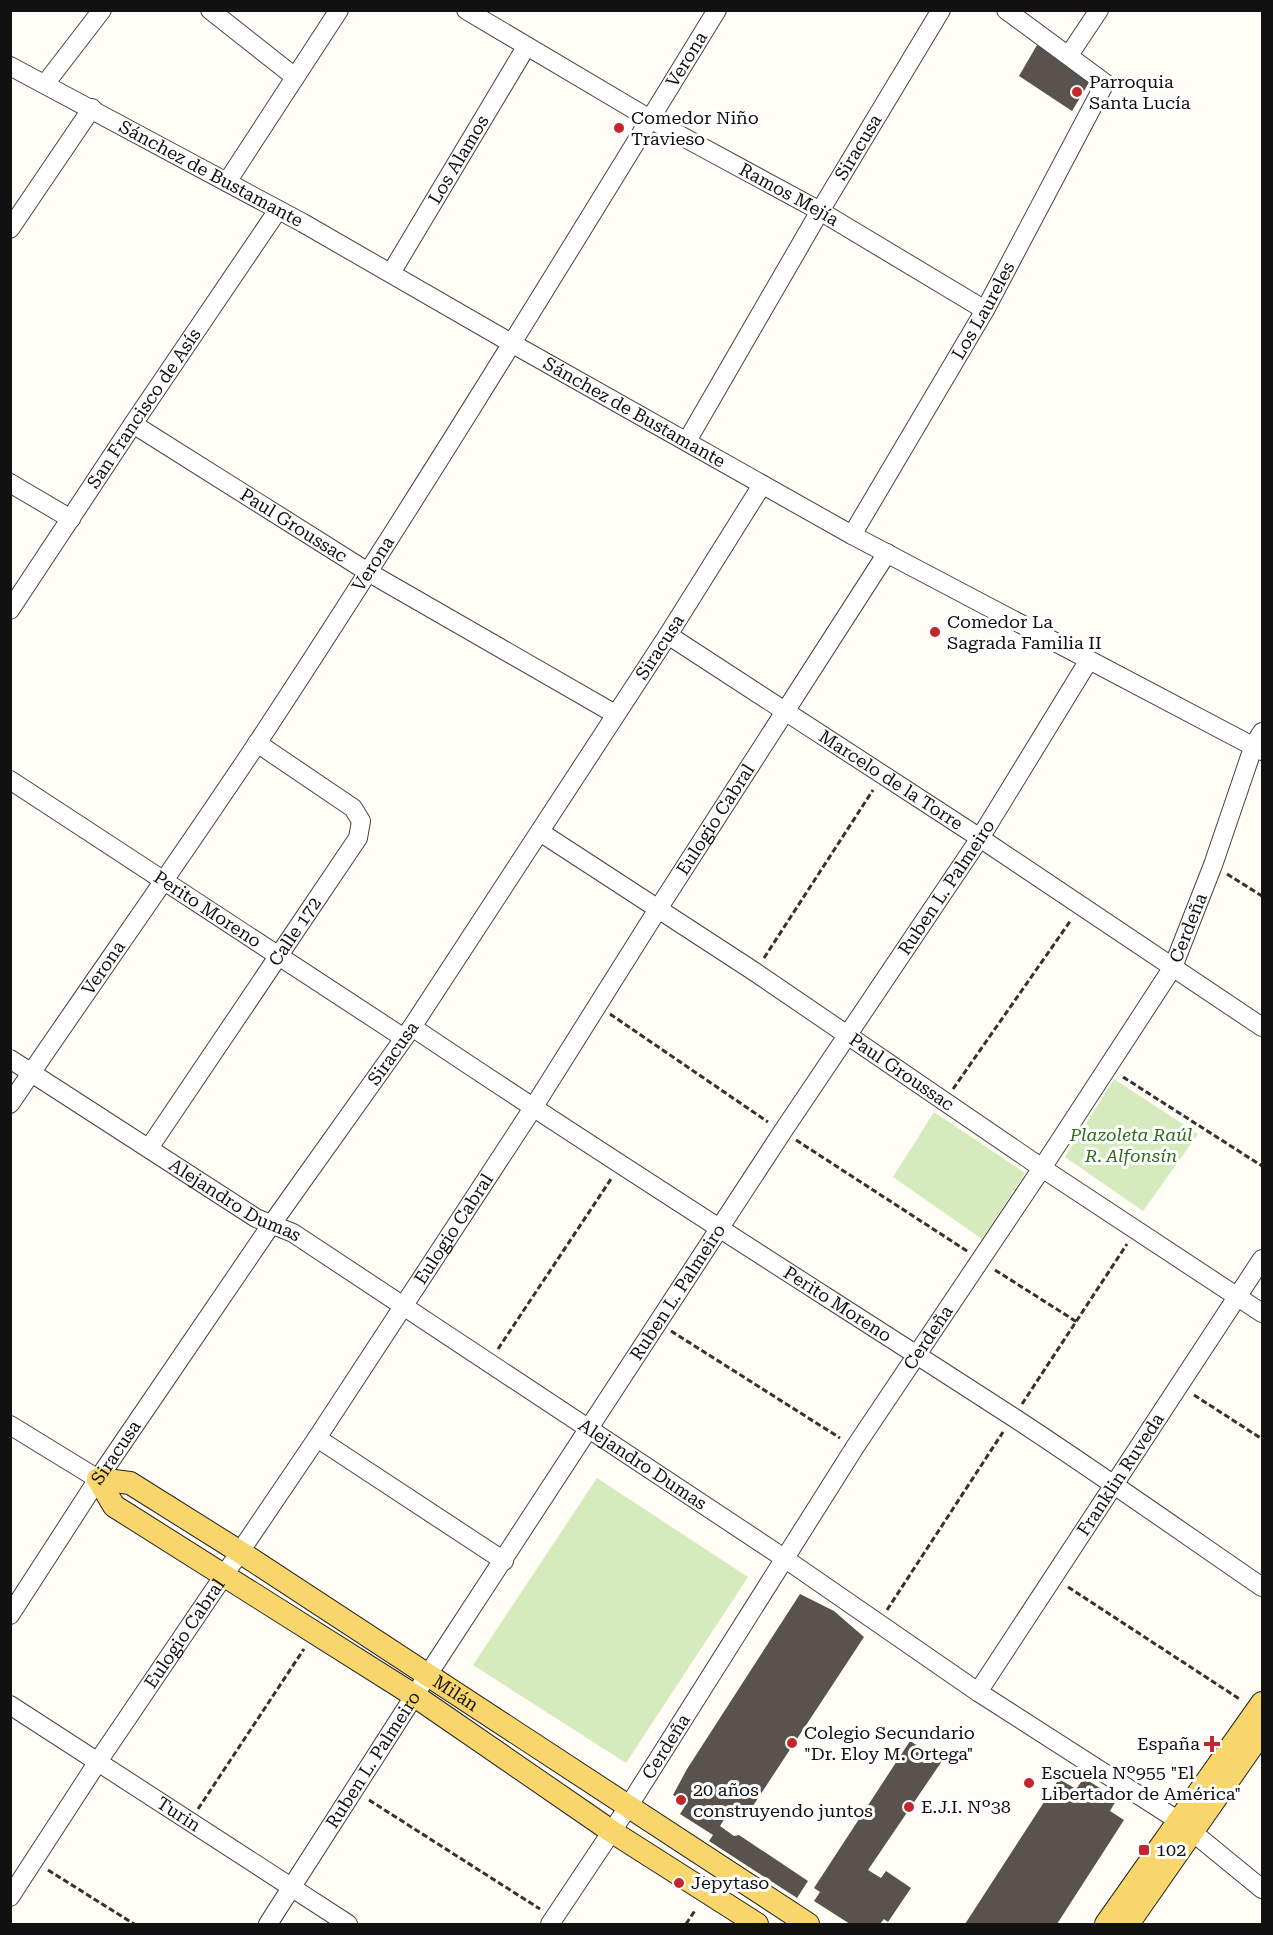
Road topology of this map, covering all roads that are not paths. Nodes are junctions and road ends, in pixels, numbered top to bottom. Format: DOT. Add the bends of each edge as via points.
graph roads {
  1 [pos="102,10"];
  2 [pos="210,10"];
  3 [pos="339,10"];
  4 [pos="465,10"];
  5 [pos="717,10"];
  6 [pos="942,10"];
  7 [pos="1006,10"];
  8 [pos="1099,10"];
  9 [pos="526,47"];
  10 [pos="1069,55"];
  11 [pos="10,66"];
  12 [pos="295,77"];
  13 [pos="45,84"];
  14 [pos="92,108"];
  15 [pos="650,119"];
  16 [pos="227,182"];
  17 [pos="278,210"];
  18 [pos="820,211"];
  19 [pos="10,229"];
  20 [pos="391,273"];
  21 [pos="985,310"];
  22 [pos="513,344"];
  23 [pos="133,424"];
  24 [pos="687,441"];
  25 [pos="10,483"];
  26 [pos="762,485"];
  27 [pos="71,519"];
  28 [pos="852,535"];
  29 [pos="887,553"];
  30 [pos="368,572"];
  31 [pos="10,610"];
  32 [pos="668,635"];
  33 [pos="1089,660"];
  34 [pos="786,712"];
  35 [pos="615,714"];
  36 [pos="257,743"];
  37 [pos="1260,743"];
  38 [pos="10,780"];
  39 [pos="540,832"];
  40 [pos="980,838"];
  41 [pos="163,882"];
  42 [pos="658,909"];
  43 [pos="279,957"];
  44 [pos="1173,968"];
  45 [pos="1263,1027"];
  46 [pos="408,1032"];
  47 [pos="848,1035"];
  48 [pos="10,1059"];
  49 [pos="32,1072"];
  50 [pos="10,1104"];
  51 [pos="533,1108"];
  52 [pos="149,1148"];
  53 [pos="1042,1168"];
  54 [pos="271,1225"];
  55 [pos="720,1228"];
  56 [pos="1263,1259"];
  57 [pos="1238,1297"];
  58 [pos="404,1306"];
  59 [pos="1263,1313"];
  60 [pos="915,1356"];
  61 [pos="10,1425"];
  62 [pos="590,1428"];
  63 [pos="317,1438"];
  64 [pos="98,1479"];
  65 [pos="1114,1485"];
  66 [pos="240,1552"];
  67 [pos="784,1557"];
  68 [pos="504,1561"];
  69 [pos="224,1574"];
  70 [pos="1263,1587"];
  71 [pos="10,1615"];
  72 [pos="427,1676"];
  73 [pos="978,1692"];
  74 [pos="415,1696"];
  75 [pos="10,1705"];
  76 [pos="1260,1706"];
  77 [pos="1263,1732"];
  78 [pos="99,1760"];
  79 [pos="628,1808"];
  80 [pos="1185,1827"];
  81 [pos="611,1831"];
  82 [pos="292,1888"];
  83 [pos="1263,1888"];
  84 [pos="10,1898"];
  85 [pos="552,1921"];
  86 [pos="268,1924"];
  87 [pos="348,1924"];
  88 [pos="757,1924"];
  89 [pos="808,1924"];
  90 [pos="1106,1924"];
  91 [pos="1128,1924"];
  1 -- 13 [label="street"];
  2 -- 12 [label="street"];
  3 -- 12 [label="street"];
  4 -- 9 [label="street, Ramos Mejía"];
  5 -- 15 [label="street, Verona"];
  6 -- 18 [label="street, Siracusa"];
  7 -- 10 [label="street"];
  8 -- 10 [label="street"];
  9 -- 15 [label="street, Ramos Mejía"];
  9 -- 20 [label="street, Los Alamos"];
  10 -- 21 [label="street, Los Laureles" via="1105,83"];
  11 -- 13 [label="street, Sánchez de Bustamante"];
  12 -- 16 [label="street"];
  13 -- 14 [label="street, Sánchez de Bustamante"];
  14 -- 16 [label="street, Sánchez de Bustamante"];
  14 -- 19 [label="street"];
  15 -- 18 [label="street, Ramos Mejía"];
  15 -- 22 [label="street, Verona"];
  16 -- 17 [label="street, Sánchez de Bustamante"];
  17 -- 20 [label="street, Sánchez de Bustamante"];
  17 -- 23 [label="street, San Francisco de Asís"];
  18 -- 21 [label="street, Ramos Mejía"];
  18 -- 24 [label="street, Siracusa"];
  20 -- 22 [label="street, Sánchez de Bustamante"];
  21 -- 28 [label="street, Los Laureles"];
  22 -- 24 [label="street, Sánchez de Bustamante"];
  22 -- 30 [label="street, Verona"];
  23 -- 27 [label="street, San Francisco de Asís"];
  23 -- 30 [label="street, Paul Groussac"];
  24 -- 26 [label="street, Sánchez de Bustamante"];
  25 -- 27 [label="street"];
  26 -- 28 [label="street, Sánchez de Bustamante"];
  26 -- 32 [label="street, Siracusa"];
  27 -- 31 [label="street, San Francisco de Asís"];
  28 -- 29 [label="street, Sánchez de Bustamante"];
  29 -- 33 [label="street, Sánchez de Bustamante"];
  29 -- 34 [label="street, Eulogio Cabral"];
  30 -- 35 [label="street, Paul Groussac"];
  30 -- 36 [label="street, Verona"];
  32 -- 34 [label="street, Marcelo de la Torre"];
  32 -- 35 [label="street, Siracusa"];
  33 -- 37 [label="street, Sánchez de Bustamante"];
  33 -- 40 [label="street, Ruben L. Palmeiro"];
  34 -- 40 [label="street, Marcelo de la Torre"];
  34 -- 42 [label="street, Eulogio Cabral"];
  35 -- 39 [label="street, Siracusa"];
  36 -- 41 [label="street, Verona"];
  36 -- 43 [label="street, Calle 172" via="354,808 361,821 358,838"];
  37 -- 44 [label="street, Cerdeña"];
  38 -- 41 [label="street, Perito Moreno"];
  39 -- 42 [label="street, Paul Groussac"];
  39 -- 46 [label="street, Siracusa"];
  40 -- 44 [label="street, Marcelo de la Torre"];
  40 -- 47 [label="street, Ruben L. Palmeiro"];
  41 -- 43 [label="street, Perito Moreno"];
  41 -- 49 [label="street, Verona"];
  42 -- 47 [label="street, Paul Groussac"];
  42 -- 51 [label="street, Eulogio Cabral"];
  43 -- 46 [label="street, Perito Moreno"];
  43 -- 52 [label="street, Calle 172"];
  44 -- 45 [label="street, Marcelo de la Torre"];
  44 -- 53 [label="street, Cerdeña"];
  46 -- 51 [label="street, Perito Moreno"];
  46 -- 54 [label="street, Siracusa"];
  47 -- 53 [label="street, Paul Groussac"];
  47 -- 55 [label="street, Ruben L. Palmeiro"];
  48 -- 49 [label="street, Alejandro Dumas"];
  49 -- 50 [label="street, Verona"];
  49 -- 52 [label="street, Alejandro Dumas"];
  51 -- 55 [label="street, Perito Moreno"];
  51 -- 58 [label="street, Eulogio Cabral"];
  52 -- 54 [label="street, Alejandro Dumas"];
  53 -- 57 [label="street, Paul Groussac"];
  53 -- 60 [label="street, Cerdeña"];
  54 -- 58 [label="street, Alejandro Dumas" via="293,1233"];
  54 -- 64 [label="street, Siracusa"];
  55 -- 60 [label="street, Perito Moreno"];
  55 -- 62 [label="street, Ruben L. Palmeiro"];
  56 -- 57 [label="street, Franklin Ruveda"];
  57 -- 59 [label="street, Paul Groussac"];
  57 -- 65 [label="street, Franklin Ruveda"];
  58 -- 62 [label="street, Alejandro Dumas"];
  58 -- 63 [label="street, Eulogio Cabral"];
  60 -- 65 [label="street, Perito Moreno"];
  60 -- 67 [label="street, Cerdeña"];
  61 -- 64 [label="street, Milán"];
  62 -- 67 [label="street, Alejandro Dumas"];
  62 -- 68 [label="street, Ruben L. Palmeiro"];
  63 -- 66 [label="street, Eulogio Cabral"];
  63 -- 68 [label="street"];
  64 -- 66 [label="main road, Milán" via="130,1483"];
  64 -- 69 [label="main road, Milán" via="114,1506"];
  64 -- 71 [label="street, Siracusa"];
  65 -- 70 [label="street, Perito Moreno"];
  65 -- 73 [label="street, Franklin Ruveda"];
  66 -- 69 [label="street, Eulogio Cabral"];
  66 -- 72 [label="main road, Milán"];
  67 -- 73 [label="street, Alejandro Dumas"];
  67 -- 79 [label="street, Cerdeña"];
  68 -- 72 [label="street, Ruben L. Palmeiro"];
  69 -- 74 [label="main road, Milán"];
  69 -- 78 [label="street, Eulogio Cabral"];
  72 -- 74 [label="street, Ruben L. Palmeiro"];
  72 -- 79 [label="main road, Milán"];
  73 -- 80 [label="street, Alejandro Dumas"];
  74 -- 81 [label="main road, Milán"];
  74 -- 82 [label="street, Ruben L. Palmeiro"];
  75 -- 78 [label="street, Turin"];
  76 -- 80 [label="main road"];
  77 -- 80 [label="main road"];
  78 -- 82 [label="street, Turin"];
  78 -- 84 [label="street, Eulogio Cabral"];
  79 -- 81 [label="street, Cerdeña"];
  79 -- 89 [label="main road, Milán"];
  80 -- 83 [label="street, Alejandro Dumas"];
  80 -- 90 [label="main road"];
  80 -- 91 [label="main road"];
  81 -- 85 [label="street, Cerdeña"];
  81 -- 88 [label="main road, Milán"];
  82 -- 86 [label="street, Ruben L. Palmeiro"];
  82 -- 87 [label="street, Turin"];
}
